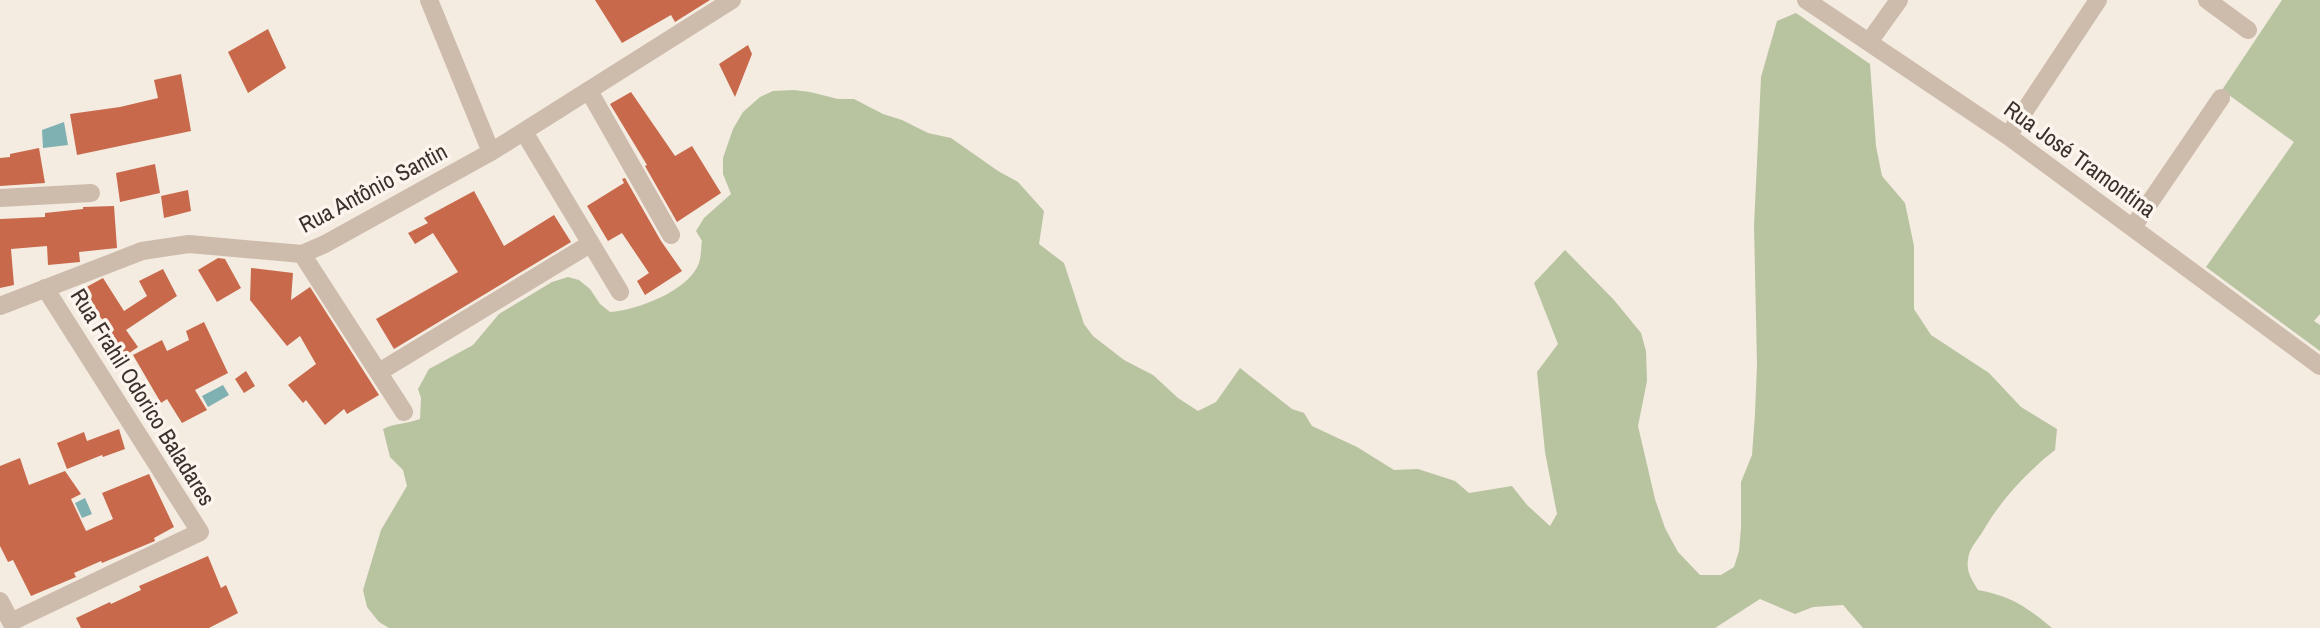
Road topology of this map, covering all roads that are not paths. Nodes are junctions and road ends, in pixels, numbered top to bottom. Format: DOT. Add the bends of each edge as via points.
graph roads {
  1 [pos="429,0"];
  2 [pos="732,0"];
  3 [pos="1806,0"];
  4 [pos="1899,0"];
  5 [pos="2098,0"];
  6 [pos="2207,0"];
  7 [pos="2248,30"];
  8 [pos="1869,42"];
  9 [pos="589,91"];
  10 [pos="2221,98"];
  11 [pos="524,132"];
  12 [pos="2008,136"];
  13 [pos="491,152"];
  14 [pos="91,192"];
  15 [pos="0,198"];
  16 [pos="2133,227"];
  17 [pos="671,235"];
  18 [pos="590,244"];
  19 [pos="302,254"];
  20 [pos="45,288"];
  21 [pos="620,292"];
  22 [pos="0,306"];
  23 [pos="2320,366"];
  24 [pos="379,372"];
  25 [pos="404,412"];
  26 [pos="0,601"];
  1 -- 13 [label="street"];
  2 -- 9 [label="street, Rua Antônio Santin"];
  3 -- 8 [label="street, Rua José Tramontina"];
  4 -- 8 [label="street"];
  5 -- 12 [label="street"];
  6 -- 7 [label="street"];
  8 -- 12 [label="street, Rua José Tramontina"];
  9 -- 11 [label="street, Rua Antônio Santin"];
  9 -- 17 [label="street"];
  10 -- 16 [label="street"];
  11 -- 13 [label="street, Rua Antônio Santin"];
  11 -- 18 [label="street"];
  12 -- 16 [label="street, Rua José Tramontina"];
  13 -- 19 [label="street, Rua Antônio Santin"];
  14 -- 15 [label="street"];
  16 -- 23 [label="street, Rua José Tramontina"];
  18 -- 21 [label="street"];
  18 -- 24 [label="street"];
  19 -- 20 [label="street, Rua Antônio Santin" via="188,244 165,247 142,251"];
  19 -- 24 [label="street"];
  20 -- 22 [label="street, Rua Antônio Santin"];
  20 -- 26 [label="street, Rua Frahil Odorico Baladares" via="200,532 11,622"];
  24 -- 25 [label="street"];
}
